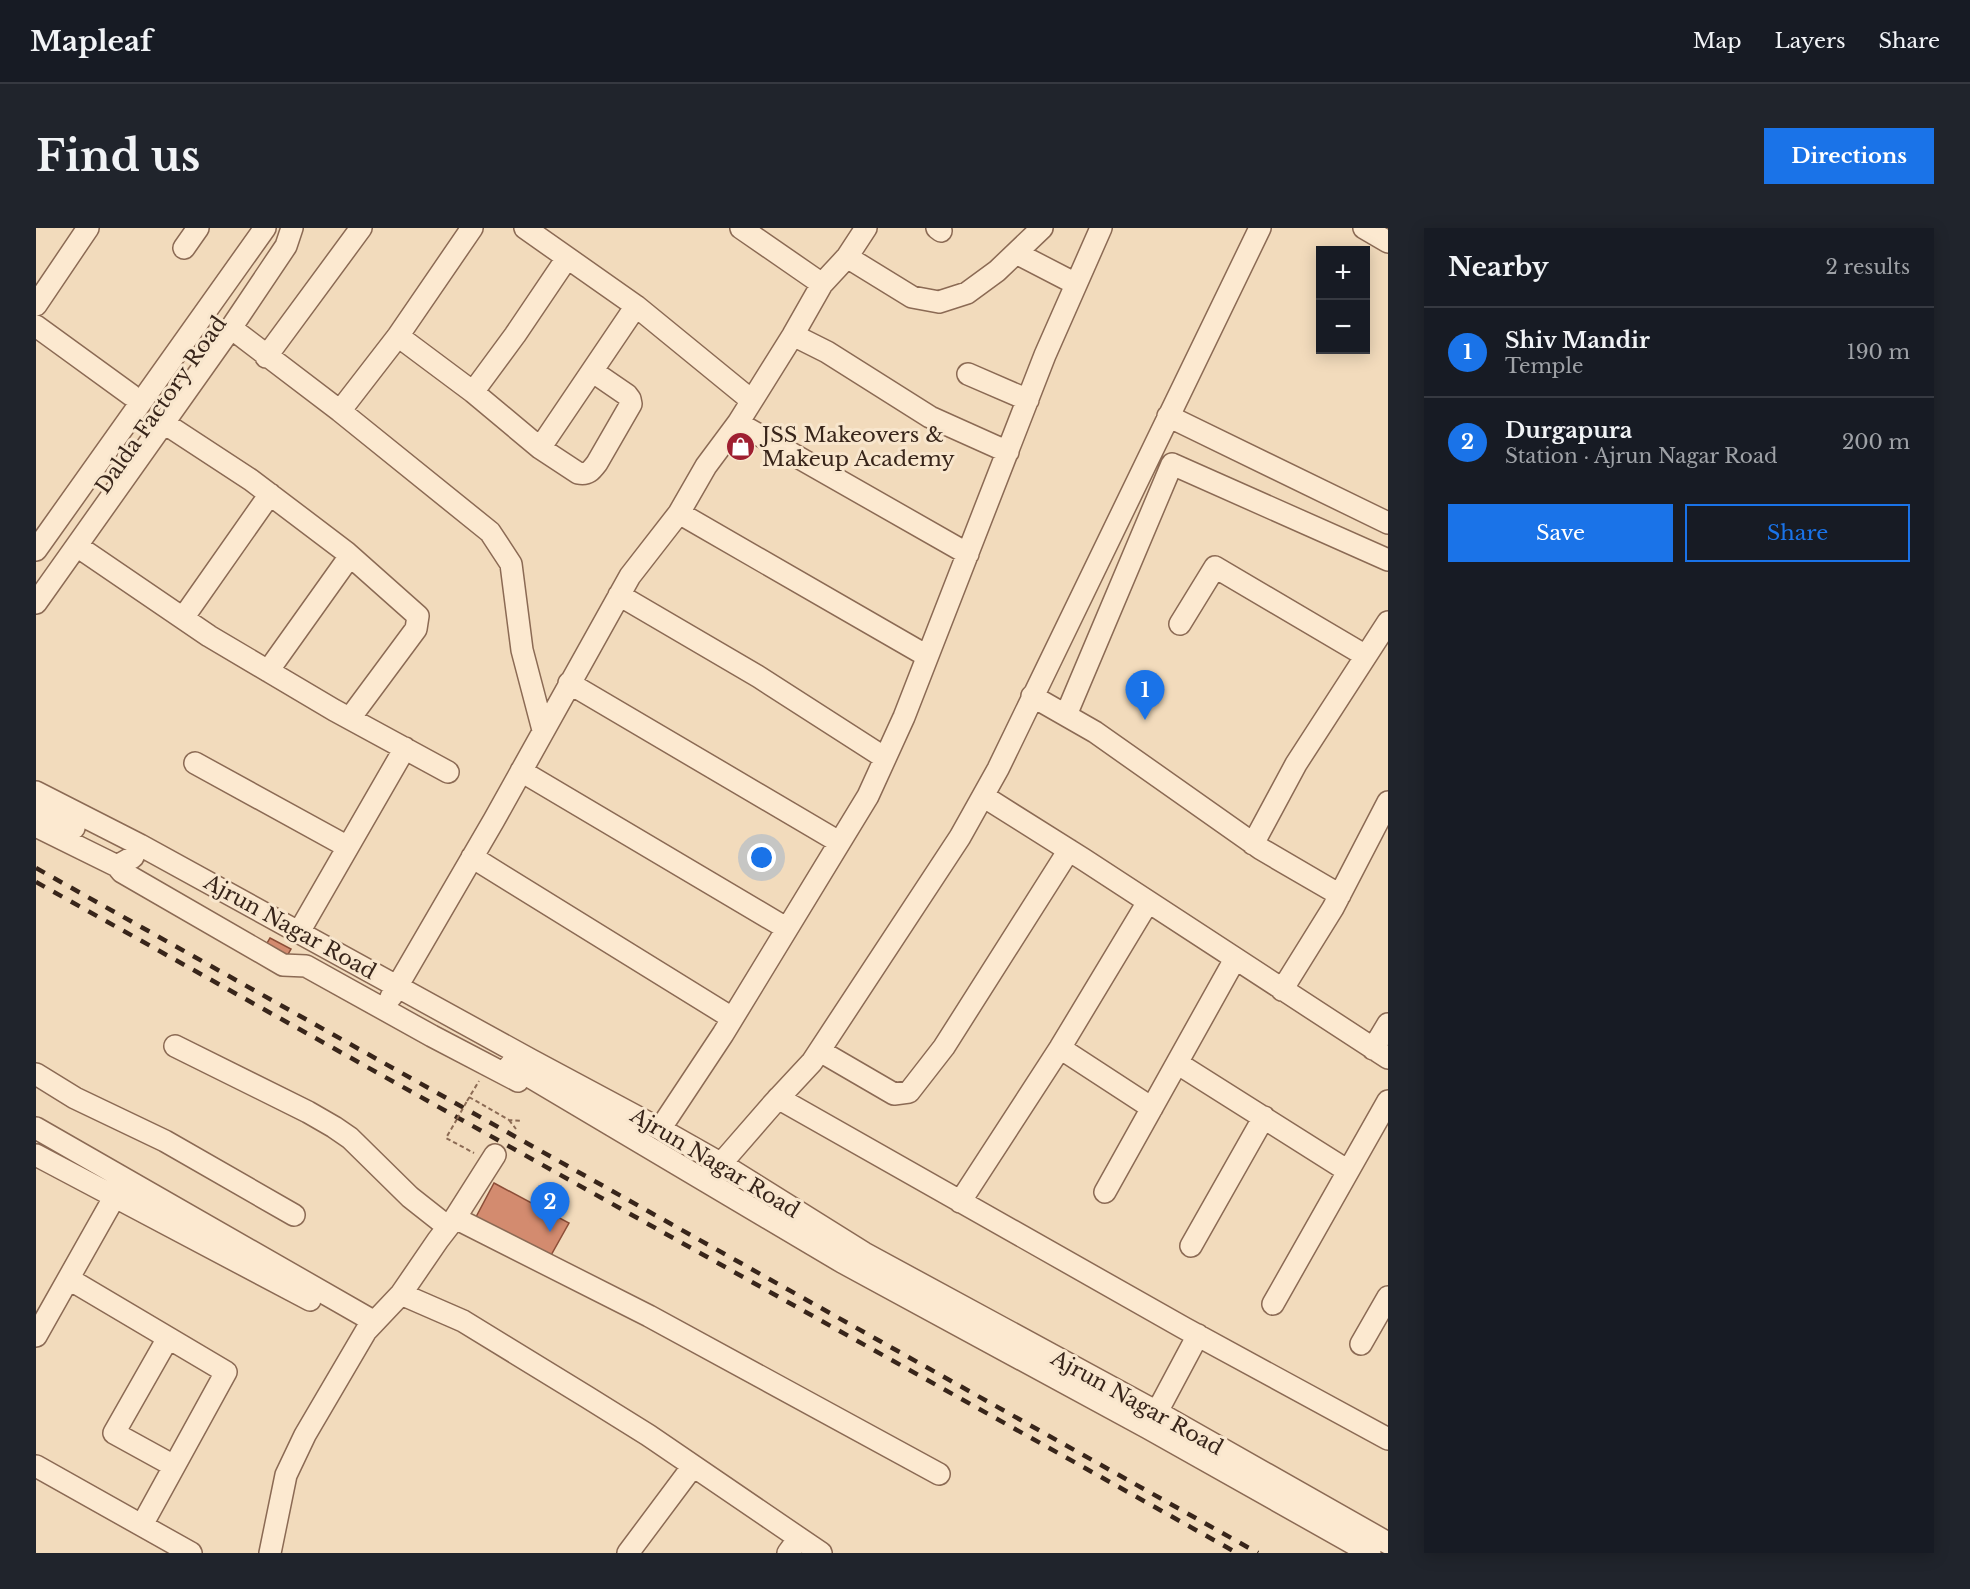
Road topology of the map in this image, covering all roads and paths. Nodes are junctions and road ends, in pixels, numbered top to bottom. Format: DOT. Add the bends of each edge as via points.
graph roads {
  1 [pos="88,228"];
  2 [pos="198,228"];
  3 [pos="252,228"];
  4 [pos="265,228"];
  5 [pos="285,228"];
  6 [pos="292,228"];
  7 [pos="361,228"];
  8 [pos="472,228"];
  9 [pos="525,228"];
  10 [pos="741,228"];
  11 [pos="866,228"];
  12 [pos="1042,228"];
  13 [pos="1101,228"];
  14 [pos="1260,228"];
  15 [pos="1364,228"];
  16 [pos="1388,242"];
  17 [pos="184,248"];
  18 [pos="1016,253"];
  19 [pos="847,257"];
  20 [pos="567,258"];
  21 [pos="822,284"];
  22 [pos="1076,284"];
  23 [pos="36,305"];
  24 [pos="636,306"];
  25 [pos="225,313"];
  26 [pos="36,326"];
  27 [pos="793,335"];
  28 [pos="398,336"];
  29 [pos="266,357"];
  30 [pos="592,371"];
  31 [pos="968,374"];
  32 [pos="473,392"];
  33 [pos="131,395"];
  34 [pos="751,400"];
  35 [pos="1028,400"];
  36 [pos="340,411"];
  37 [pos="1168,416"];
  38 [pos="164,423"];
  39 [pos="738,423"];
  40 [pos="540,448"];
  41 [pos="1008,452"];
  42 [pos="270,494"];
  43 [pos="1127,500"];
  44 [pos="1152,511"];
  45 [pos="679,513"];
  46 [pos="1388,523"];
  47 [pos="36,527"];
  48 [pos="77,546"];
  49 [pos="36,550"];
  50 [pos="968,554"];
  51 [pos="350,556"];
  52 [pos="1388,560"];
  53 [pos="36,581"];
  54 [pos="619,595"];
  55 [pos="36,603"];
  56 [pos="183,618"];
  57 [pos="1388,622"];
  58 [pos="1180,624"];
  59 [pos="927,656"];
  60 [pos="1366,656"];
  61 [pos="268,671"];
  62 [pos="569,683"];
  63 [pos="1032,696"];
  64 [pos="1066,716"];
  65 [pos="350,718"];
  66 [pos="543,730"];
  67 [pos="405,748"];
  68 [pos="885,758"];
  69 [pos="195,763"];
  70 [pos="520,771"];
  71 [pos="448,772"];
  72 [pos="36,792"];
  73 [pos="983,796"];
  74 [pos="1388,802"];
  75 [pos="36,809"];
  76 [pos="36,826"];
  77 [pos="839,842"];
  78 [pos="1253,844"];
  79 [pos="348,847"];
  80 [pos="1068,850"];
  81 [pos="472,857"];
  82 [pos="125,862"];
  83 [pos="1340,895"];
  84 [pos="1148,902"];
  85 [pos="786,928"];
  86 [pos="298,932"];
  87 [pos="1235,959"];
  88 [pos="1282,990"];
  89 [pos="394,991"];
  90 [pos="732,1018"];
  91 [pos="1388,1023"];
  92 [pos="175,1046"];
  93 [pos="1060,1048"];
  94 [pos="820,1051"];
  95 [pos="1381,1054"];
  96 [pos="531,1060"];
  97 [pos="1177,1063"];
  98 [pos="36,1074"];
  99 [pos="479,1080"];
  100 [pos="469,1097"];
  101 [pos="777,1098"];
  102 [pos="1388,1101"];
  103 [pos="1152,1108"];
  104 [pos="1264,1117"];
  105 [pos="509,1120"];
  106 [pos="522,1121"];
  107 [pos="36,1128"];
  108 [pos="516,1129"];
  109 [pos="660,1129"];
  110 [pos="36,1155"];
  111 [pos="493,1159"];
  112 [pos="720,1163"];
  113 [pos="1348,1171"];
  114 [pos="706,1181"];
  115 [pos="1105,1192"];
  116 [pos="115,1196"];
  117 [pos="960,1202"];
  118 [pos="294,1215"];
  119 [pos="452,1223"];
  120 [pos="1191,1246"];
  121 [pos="69,1279"];
  122 [pos="401,1294"];
  123 [pos="1388,1297"];
  124 [pos="1273,1304"];
  125 [pos="370,1326"];
  126 [pos="1198,1335"];
  127 [pos="36,1336"];
  128 [pos="168,1338"];
  129 [pos="1361,1344"];
  130 [pos="1152,1420"];
  131 [pos="1388,1439"];
  132 [pos="36,1466"];
  133 [pos="174,1466"];
  134 [pos="693,1466"];
  135 [pos="939,1474"];
  136 [pos="142,1526"];
  137 [pos="1388,1543"];
  138 [pos="793,1546"];
  139 [pos="191,1553"];
  140 [pos="270,1553"];
  141 [pos="628,1553"];
  142 [pos="821,1553"];
  143 [pos="1370,1553"];
  1 -- 23 [label="street"];
  2 -- 17 [label="street"];
  3 -- 33 [label="street"];
  4 -- 25 [label="street, Dalda Factory Road"];
  5 -- 25 [label="street, Dalda Factory Road"];
  6 -- 25 [label="street" via="286,246"];
  7 -- 29 [label="street"];
  8 -- 28 [label="street"];
  9 -- 20 [label="street"];
  10 -- 21 [label="street"];
  11 -- 19 [label="street"];
  12 -- 18 [label="street"];
  13 -- 22 [label="street"];
  14 -- 37 [label="street"];
  15 -- 16 [label="street"];
  18 -- 19 [label="street" via="967,293 939,302 912,297"];
  18 -- 22 [label="street"];
  19 -- 21 [label="street"];
  20 -- 24 [label="street"];
  20 -- 32 [label="street"];
  21 -- 27 [label="street"];
  22 -- 35 [label="street"];
  24 -- 30 [label="street"];
  24 -- 34 [label="street"];
  25 -- 29 [label="street"];
  25 -- 38 [label="street"];
  25 -- 49 [label="street, Dalda Factory Road"];
  25 -- 53 [label="street, Dalda Factory Road"];
  26 -- 33 [label="street"];
  27 -- 34 [label="street"];
  27 -- 41 [label="street" via="828,352 930,417"];
  28 -- 32 [label="street"];
  28 -- 36 [label="street"];
  29 -- 36 [label="street"];
  30 -- 40 [label="street"];
  30 -- 40 [label="street" via="632,401 597,463 583,474"];
  31 -- 35 [label="street"];
  32 -- 40 [label="street"];
  33 -- 47 [label="street"];
  34 -- 39 [label="street"];
  35 -- 41 [label="street"];
  36 -- 66 [label="street" via="490,532 511,564 522,650"];
  37 -- 43 [label="street"];
  37 -- 46 [label="street"];
  38 -- 42 [label="street"];
  38 -- 48 [label="street"];
  39 -- 45 [label="street" via="706,466"];
  39 -- 50 [label="street"];
  41 -- 50 [label="street"];
  42 -- 51 [label="street"];
  42 -- 56 [label="street"];
  43 -- 44 [label="street"];
  43 -- 63 [label="street"];
  44 -- 52 [label="street" via="1172,464"];
  44 -- 64 [label="street"];
  45 -- 54 [label="street"];
  45 -- 59 [label="street"];
  48 -- 55 [label="street"];
  48 -- 56 [label="street"];
  50 -- 59 [label="street"];
  51 -- 61 [label="street"];
  51 -- 65 [label="street" via="418,616 416,629"];
  54 -- 62 [label="street"];
  54 -- 68 [label="street" via="759,676"];
  56 -- 61 [label="street"];
  57 -- 60 [label="street"];
  58 -- 60 [label="street" via="1215,567"];
  59 -- 68 [label="street"];
  60 -- 78 [label="street" via="1296,764"];
  61 -- 65 [label="street"];
  62 -- 66 [label="street"];
  62 -- 77 [label="street"];
  63 -- 64 [label="street"];
  63 -- 73 [label="street"];
  64 -- 78 [label="street" via="1095,732"];
  65 -- 67 [label="street"];
  66 -- 70 [label="street"];
  67 -- 71 [label="street"];
  67 -- 79 [label="street"];
  68 -- 77 [label="street" via="868,796"];
  69 -- 79 [label="street"];
  70 -- 81 [label="street"];
  70 -- 85 [label="street"];
  72 -- 86 [label="street, Ajrun Nagar Road"];
  73 -- 80 [label="street"];
  73 -- 94 [label="street"];
  74 -- 83 [label="street"];
  75 -- 82 [label="street, Ajrun Nagar Road"];
  76 -- 82 [label="street"];
  77 -- 85 [label="street"];
  78 -- 83 [label="street"];
  79 -- 86 [label="street"];
  80 -- 84 [label="street"];
  80 -- 94 [label="street" via="944,1047 909,1092 894,1094"];
  81 -- 89 [label="street"];
  81 -- 90 [label="street"];
  82 -- 89 [label="street, Ajrun Nagar Road"];
  82 -- 96 [label="street" via="122,872 283,965 306,966 517,1084"];
  83 -- 88 [label="street"];
  84 -- 87 [label="street"];
  84 -- 93 [label="street"];
  85 -- 90 [label="street"];
  86 -- 89 [label="street, Ajrun Nagar Road"];
  87 -- 88 [label="street"];
  87 -- 97 [label="street"];
  88 -- 95 [label="street"];
  89 -- 96 [label="street, Ajrun Nagar Road"];
  89 -- 114 [label="street, Ajrun Nagar Road"];
  90 -- 109 [label="street"];
  91 -- 95 [label="street"];
  92 -- 119 [label="street" via="334,1127 410,1197"];
  93 -- 103 [label="street"];
  93 -- 117 [label="street"];
  94 -- 101 [label="street"];
  96 -- 109 [label="street, Ajrun Nagar Road"];
  97 -- 103 [label="street"];
  97 -- 104 [label="street"];
  98 -- 118 [label="street" via="75,1098 165,1141"];
  99 -- 100 [label="path"];
  100 -- 105 [label="path"];
  100 -- 111 [label="path, bridge" via="446,1138"];
  101 -- 112 [label="street"];
  101 -- 117 [label="street"];
  102 -- 113 [label="street"];
  103 -- 115 [label="street"];
  104 -- 113 [label="street"];
  104 -- 120 [label="street"];
  105 -- 106 [label="path"];
  105 -- 108 [label="path"];
  107 -- 125 [label="street"];
  109 -- 112 [label="street, Ajrun Nagar Road"];
  110 -- 116 [label="street"];
  111 -- 119 [label="street"];
  112 -- 114 [label="street"];
  112 -- 130 [label="street, Ajrun Nagar Road" via="864,1253"];
  113 -- 124 [label="street"];
  114 -- 130 [label="street, Ajrun Nagar Road" via="842,1262"];
  116 -- 121 [label="street"];
  116 -- 125 [label="street"];
  117 -- 126 [label="street"];
  119 -- 122 [label="street"];
  119 -- 135 [label="street" via="649,1316"];
  121 -- 127 [label="street"];
  121 -- 128 [label="street"];
  122 -- 125 [label="street"];
  122 -- 134 [label="street" via="463,1321"];
  123 -- 129 [label="street"];
  125 -- 140 [label="street" via="304,1434 286,1475"];
  126 -- 130 [label="street"];
  126 -- 131 [label="street"];
  128 -- 133 [label="street" via="114,1433"];
  128 -- 133 [label="street" via="230,1364"];
  130 -- 137 [label="street, Ajrun Nagar Road"];
  130 -- 143 [label="street, Ajrun Nagar Road"];
  132 -- 136 [label="street"];
  133 -- 136 [label="street"];
  134 -- 138 [label="street"];
  134 -- 141 [label="street"];
  136 -- 139 [label="street"];
  138 -- 142 [label="street"];
}
